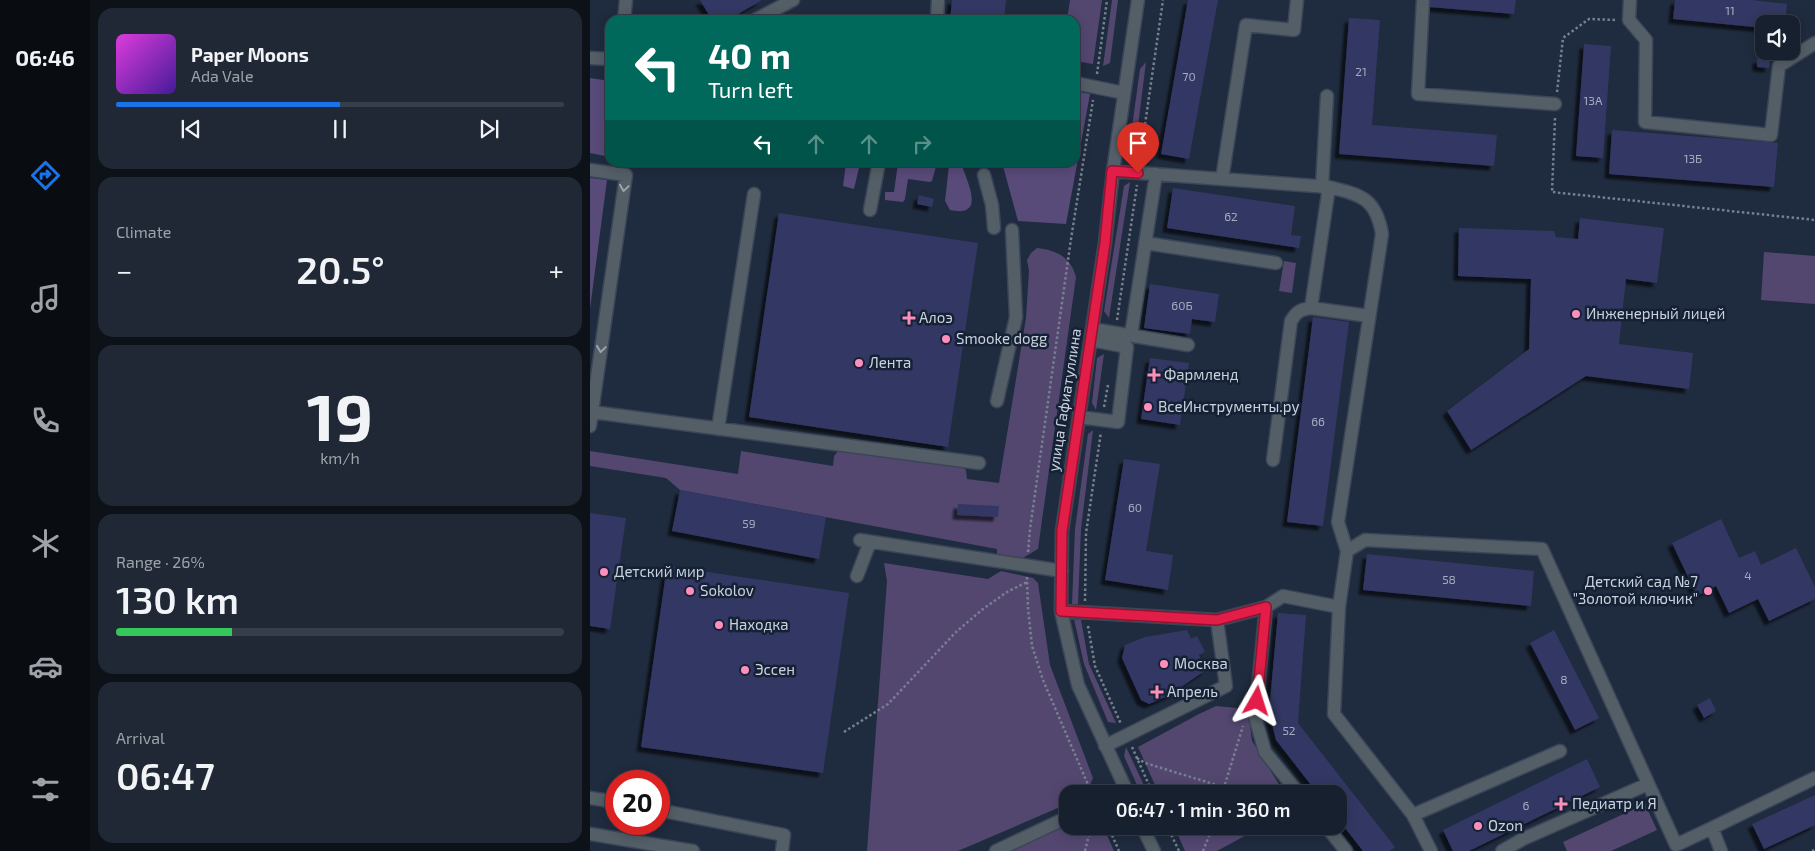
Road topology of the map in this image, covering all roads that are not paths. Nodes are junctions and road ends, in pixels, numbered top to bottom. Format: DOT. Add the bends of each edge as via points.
graph roads {
  1 [pos="626,0"];
  2 [pos="793,0"];
  3 [pos="938,0"];
  4 [pos="1138,0"];
  5 [pos="1297,0"];
  6 [pos="1423,0"];
  7 [pos="1630,0"];
  8 [pos="624,15"];
  9 [pos="765,15"];
  10 [pos="937,15"];
  11 [pos="1815,43"];
  12 [pos="590,58"];
  13 [pos="605,59"];
  14 [pos="1080,84"];
  15 [pos="1124,93"];
  16 [pos="1327,96"];
  17 [pos="1555,104"];
  18 [pos="878,167"];
  19 [pos="590,170"];
  20 [pos="1112,171"];
  21 [pos="1156,174"];
  22 [pos="984,175"];
  23 [pos="1222,180"];
  24 [pos="1325,187"];
  25 [pos="754,194"];
  26 [pos="870,210"];
  27 [pos="994,228"];
  28 [pos="1012,230"];
  29 [pos="1146,243"];
  30 [pos="1276,262"];
  31 [pos="1311,308"];
  32 [pos="1369,316"];
  33 [pos="1091,334"];
  34 [pos="1132,336"];
  35 [pos="1188,345"];
  36 [pos="997,401"];
  37 [pos="592,412"];
  38 [pos="1079,417"];
  39 [pos="590,426"];
  40 [pos="718,429"];
  41 [pos="1273,460"];
  42 [pos="979,463"];
  43 [pos="1348,551"];
  44 [pos="1062,571"];
  45 [pos="857,576"];
  46 [pos="1266,607"];
  47 [pos="1339,607"];
  48 [pos="1061,611"];
  49 [pos="1217,620"];
  50 [pos="1105,746"];
  51 [pos="1560,751"];
  52 [pos="1815,778"];
  53 [pos="1648,784"];
  54 [pos="1120,785"];
  55 [pos="1292,785"];
  56 [pos="590,798"];
  57 [pos="605,800"];
  58 [pos="670,812"];
  59 [pos="1413,815"];
  60 [pos="1059,821"];
  61 [pos="1712,828"];
  62 [pos="590,834"];
  63 [pos="1146,835"];
  64 [pos="1333,835"];
  65 [pos="693,851"];
  66 [pos="782,851"];
  67 [pos="996,851"];
  68 [pos="1154,851"];
  69 [pos="1346,851"];
  70 [pos="1431,851"];
  71 [pos="1502,851"];
  72 [pos="1721,851"];
  1 -- 8 [label="street"];
  2 -- 9 [label="street"];
  3 -- 10 [label="street"];
  4 -- 15 [label="street, улица Гафиатуллина"];
  5 -- 23 [label="street" via="1294,30 1246,25"];
  6 -- 17 [label="street" via="1418,94"];
  7 -- 11 [label="street" via="1629,20 1646,40 1645,122 1771,135 1780,66"];
  12 -- 13 [label="street"];
  14 -- 15 [label="street"];
  15 -- 20 [label="street, улица Гафиатуллина"];
  16 -- 24 [label="street"];
  18 -- 26 [label="street"];
  19 -- 37 [label="street, one-way" via="626,175"];
  20 -- 21 [label="street"];
  20 -- 33 [label="street, улица Гафиатуллина"];
  21 -- 23 [label="street"];
  21 -- 29 [label="street"];
  22 -- 27 [label="street"];
  23 -- 24 [label="street"];
  24 -- 31 [label="street"];
  24 -- 32 [label="street" via="1361,197 1370,204 1380,222 1382,234"];
  25 -- 40 [label="street"];
  28 -- 36 [label="street" via="1016,317"];
  29 -- 30 [label="street"];
  29 -- 34 [label="street"];
  31 -- 32 [label="street"];
  31 -- 41 [label="street" via="1298,312 1291,321"];
  32 -- 43 [label="street" via="1338,522"];
  33 -- 34 [label="street"];
  33 -- 38 [label="street, улица Гафиатуллина"];
  33 -- 38 [label="street" via="1128,347 1118,422"];
  34 -- 35 [label="street"];
  37 -- 39 [label="street"];
  37 -- 40 [label="street"];
  38 -- 44 [label="street, улица Гафиатуллина" via="1062,531"];
  40 -- 42 [label="street"];
  43 -- 47 [label="street"];
  43 -- 53 [label="street" via="1365,540 1542,549"];
  44 -- 45 [label="street" via="865,541"];
  44 -- 48 [label="street, улица Гафиатуллина"];
  46 -- 47 [label="street" via="1283,596"];
  46 -- 49 [label="street"];
  46 -- 55 [label="street" via="1255,717 1265,752"];
  47 -- 59 [label="street" via="1334,714"];
  48 -- 49 [label="street"];
  48 -- 50 [label="street, улица Гафиатуллина" via="1078,686"];
  49 -- 50 [label="street" via="1226,686"];
  50 -- 54 [label="street, улица Гафиатуллина"];
  51 -- 59 [label="street"];
  52 -- 61 [label="street"];
  53 -- 61 [label="street" via="1676,846"];
  53 -- 71 [label="street"];
  56 -- 57 [label="street"];
  58 -- 66 [label="street" via="784,835"];
  59 -- 70 [label="street"];
  60 -- 67 [label="street"];
  61 -- 72 [label="street"];
  62 -- 65 [label="street"];
  63 -- 68 [label="street"];
  64 -- 69 [label="street"];
}
